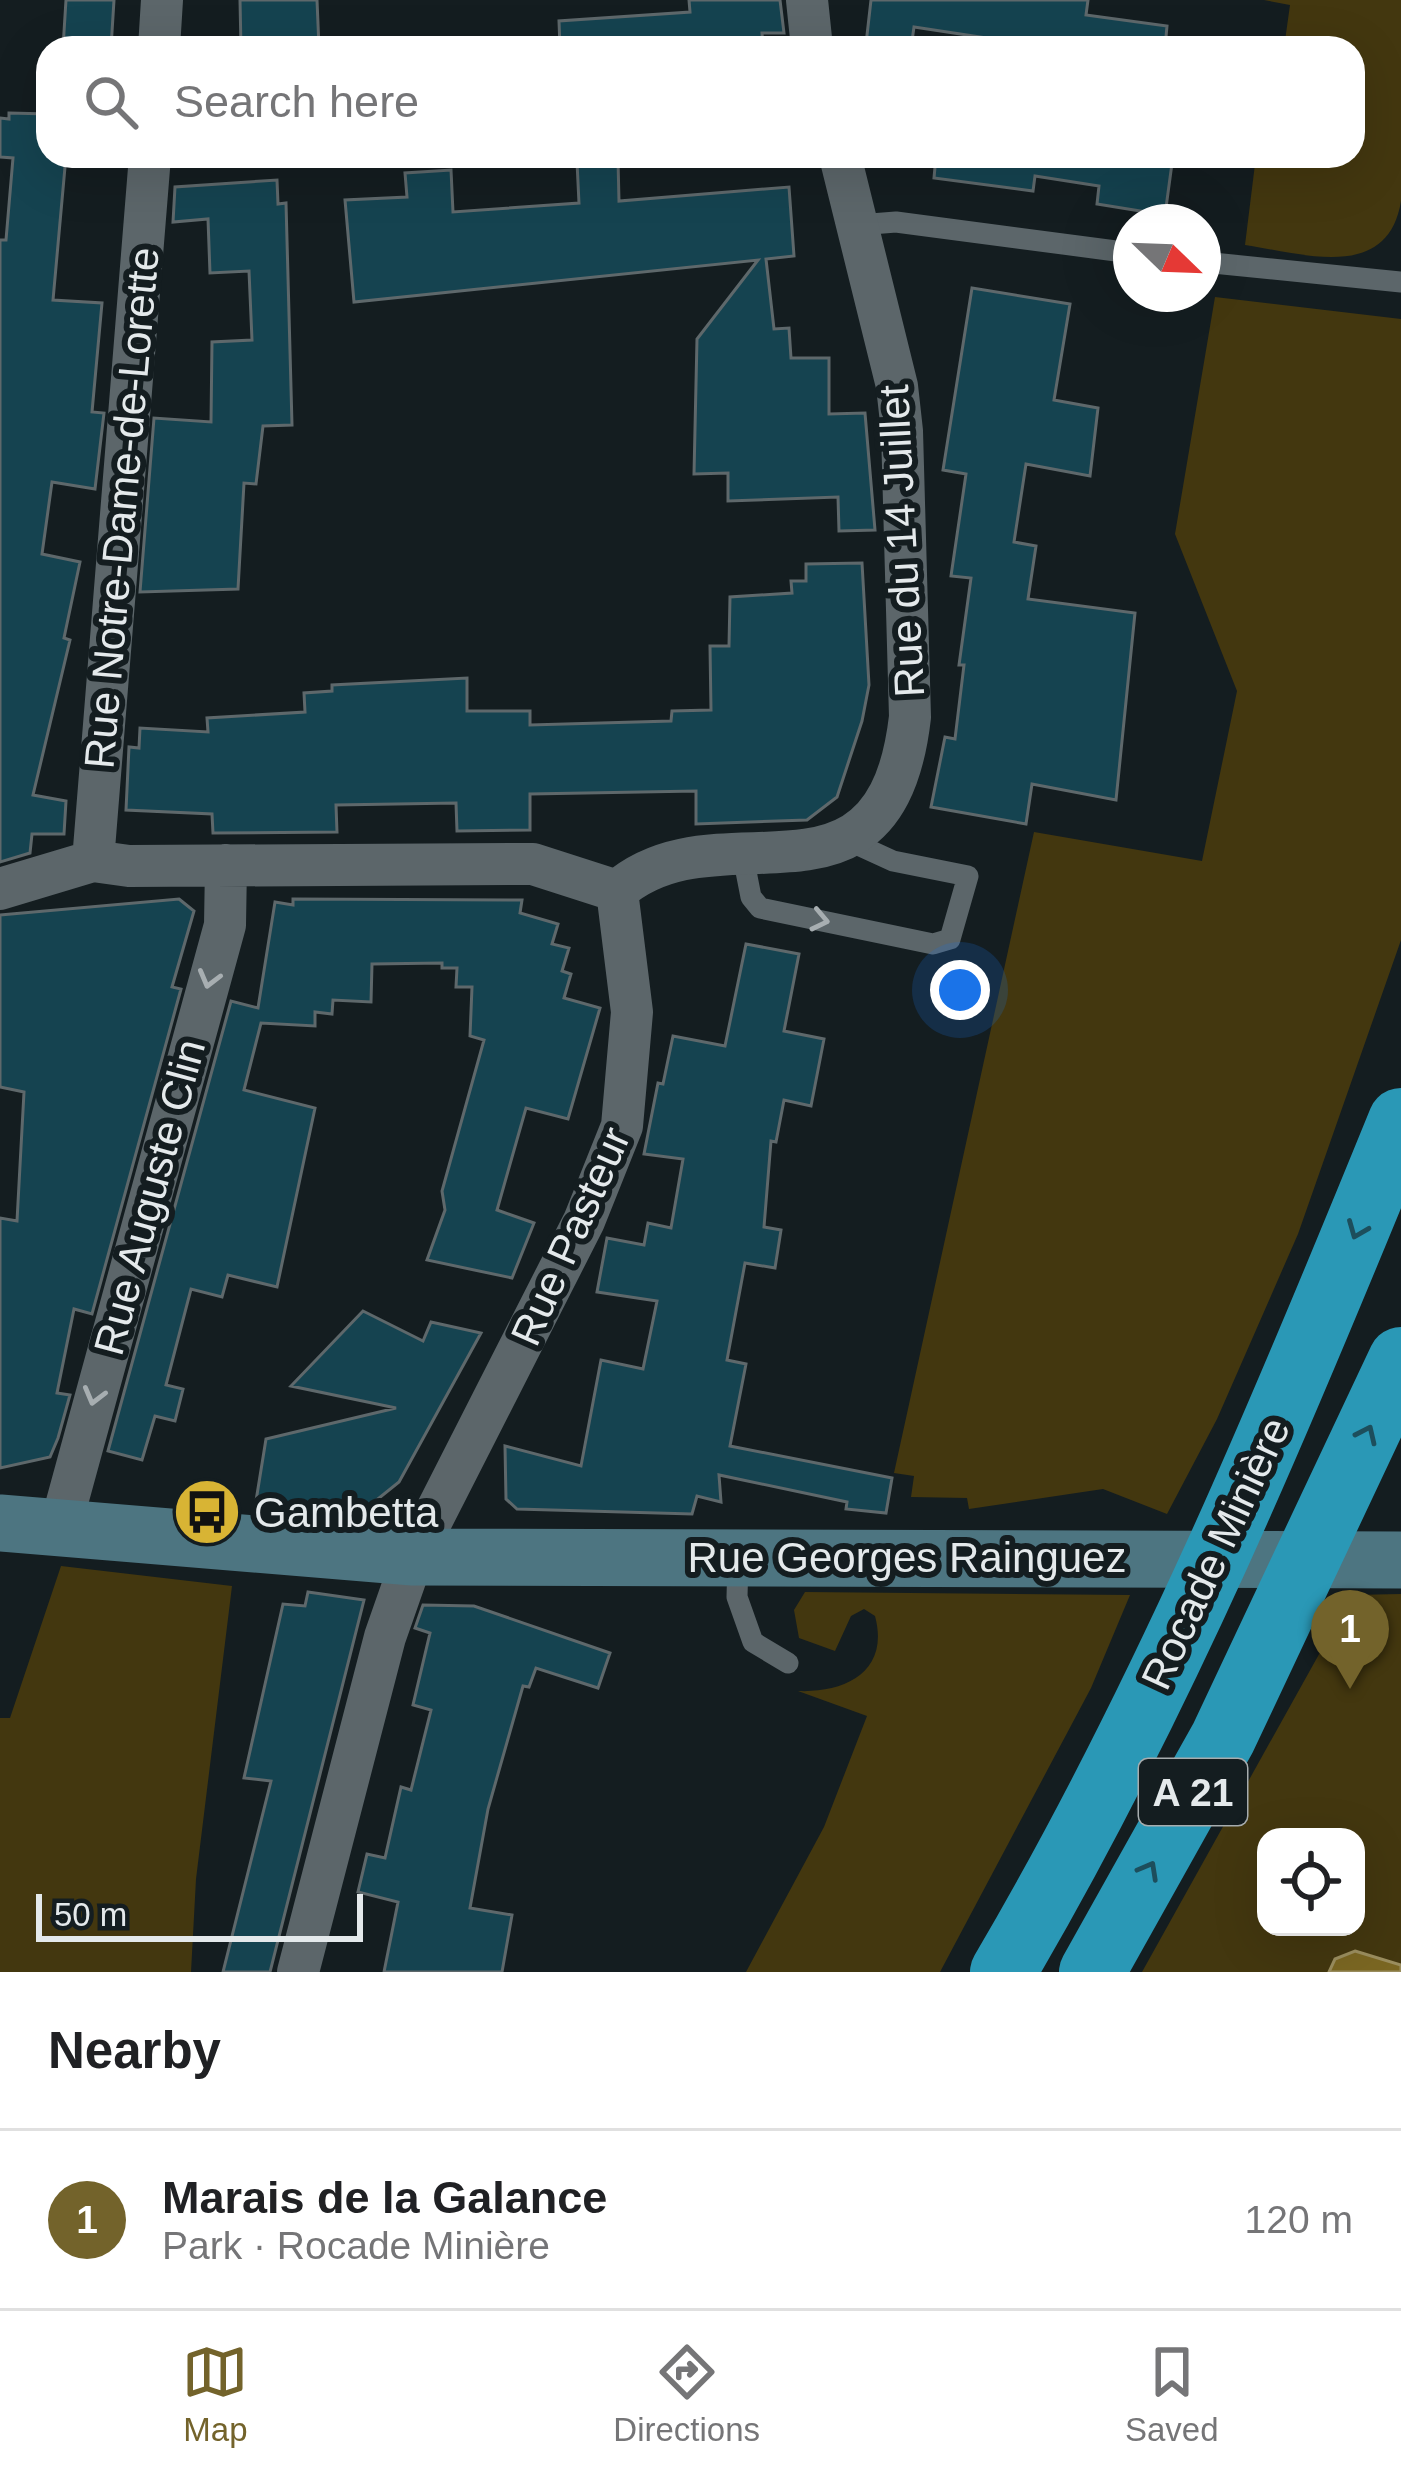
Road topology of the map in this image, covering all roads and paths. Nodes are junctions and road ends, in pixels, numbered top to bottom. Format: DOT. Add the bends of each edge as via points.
graph roads {
  1 [pos="162,0"];
  2 [pos="807,0"];
  3 [pos="159,36"];
  4 [pos="811,36"];
  5 [pos="149,168"];
  6 [pos="843,168"];
  7 [pos="858,225"];
  8 [pos="1113,251"];
  9 [pos="1221,264"];
  10 [pos="1401,282"];
  11 [pos="845,839"];
  12 [pos="743,856"];
  13 [pos="93,861"];
  14 [pos="226,865"];
  15 [pos="0,889"];
  16 [pos="617,891"];
  17 [pos="1401,1121"];
  18 [pos="1401,1360"];
  19 [pos="0,1523"];
  20 [pos="60,1528"];
  21 [pos="413,1557"];
  22 [pos="738,1558"];
  23 [pos="1401,1561"];
  24 [pos="788,1663"];
  25 [pos="298,1972"];
  26 [pos="1003,1972"];
  27 [pos="1092,1972"];
  1 -- 3 [label="street"];
  2 -- 4 [label="street"];
  5 -- 13 [label="street, Rue Notre-Dame-de-Lorette"];
  6 -- 7 [label="street, Rue du 14 Juillet"];
  7 -- 8 [label="lane" via="896,222"];
  7 -- 11 [label="street, Rue du 14 Juillet" via="902,431 910,717 894,782"];
  9 -- 10 [label="lane"];
  11 -- 12 [label="street" via="794,855"];
  12 -- 11 [label="lane, one-way" via="760,908 933,944 950,939 968,876 893,861"];
  12 -- 16 [label="street" via="671,861"];
  13 -- 14 [label="street"];
  13 -- 15 [label="street"];
  14 -- 16 [label="street" via="533,864"];
  14 -- 20 [label="street, Rue Auguste Clin, one-way" via="225,925"];
  16 -- 21 [label="street, Rue Pasteur" via="632,1012 622,1126 584,1222"];
  17 -- 26 [label="highway, Rocade Minière / A 21, one-way" via="1188,1619"];
  27 -- 18 [label="highway, Rocade Minière / A 21, one-way" via="1223,1738"];
  19 -- 20 [label="street, Rue Georges Rainguez"];
  20 -- 21 [label="street, Rue Georges Rainguez"];
  21 -- 22 [label="street, Rue Georges Rainguez"];
  21 -- 25 [label="street, Rue Pasteur"];
  22 -- 23 [label="street, Rue Georges Rainguez"];
  22 -- 24 [label="lane" via="737,1598 753,1642"];
}
